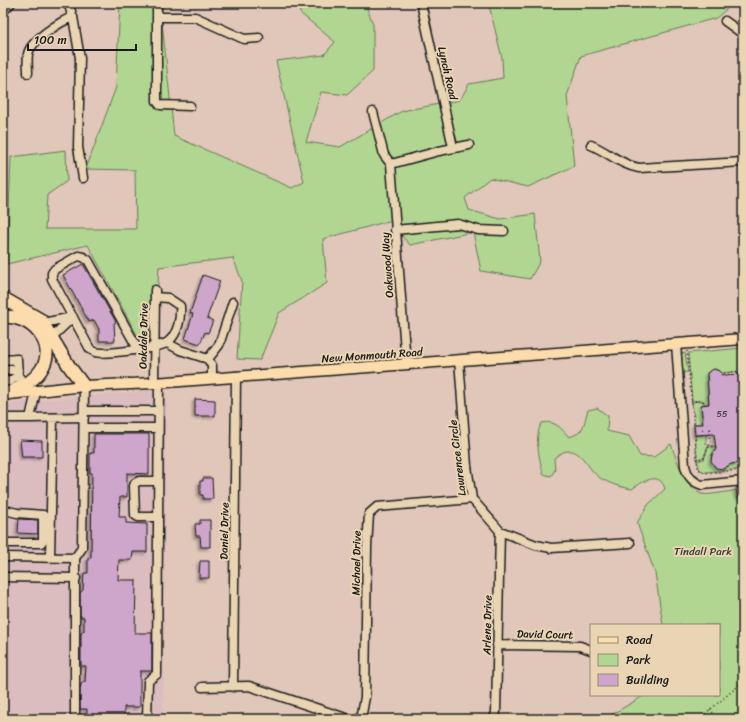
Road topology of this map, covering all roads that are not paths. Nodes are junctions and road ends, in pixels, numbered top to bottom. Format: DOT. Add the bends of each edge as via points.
graph roads {
  1 [pos="11,3"];
  2 [pos="68,3"];
  3 [pos="157,3"];
  4 [pos="420,3"];
  5 [pos="3,11"];
  6 [pos="73,17"];
  7 [pos="157,17"];
  8 [pos="725,21"];
  9 [pos="743,34"];
  10 [pos="259,38"];
  11 [pos="28,73"];
  12 [pos="190,106"];
  13 [pos="373,112"];
  14 [pos="469,145"];
  15 [pos="591,145"];
  16 [pos="453,147"];
  17 [pos="743,162"];
  18 [pos="391,164"];
  19 [pos="83,178"];
  20 [pos="396,230"];
  21 [pos="504,231"];
  22 [pos="3,298"];
  23 [pos="233,302"];
  24 [pos="3,317"];
  25 [pos="73,317"];
  26 [pos="43,323"];
  27 [pos="52,337"];
  28 [pos="743,339"];
  29 [pos="167,343"];
  30 [pos="676,344"];
  31 [pos="154,347"];
  32 [pos="138,349"];
  33 [pos="208,359"];
  34 [pos="3,360"];
  35 [pos="459,360"];
  36 [pos="406,364"];
  37 [pos="7,370"];
  38 [pos="236,376"];
  39 [pos="21,377"];
  40 [pos="212,377"];
  41 [pos="3,382"];
  42 [pos="156,382"];
  43 [pos="84,386"];
  44 [pos="36,392"];
  45 [pos="4,395"];
  46 [pos="158,410"];
  47 [pos="84,414"];
  48 [pos="30,418"];
  49 [pos="53,418"];
  50 [pos="3,420"];
  51 [pos="84,428"];
  52 [pos="158,428"];
  53 [pos="157,481"];
  54 [pos="743,481"];
  55 [pos="472,499"];
  56 [pos="9,511"];
  57 [pos="157,517"];
  58 [pos="500,531"];
  59 [pos="3,543"];
  60 [pos="630,543"];
  61 [pos="3,557"];
  62 [pos="50,557"];
  63 [pos="76,558"];
  64 [pos="3,578"];
  65 [pos="76,578"];
  66 [pos="497,645"];
  67 [pos="590,650"];
  68 [pos="202,687"];
  69 [pos="233,687"];
  70 [pos="75,719"];
  71 [pos="147,719"];
  72 [pos="349,719"];
  73 [pos="361,719"];
  74 [pos="494,719"];
  1 -- 5 [label="street"];
  2 -- 6 [label="street"];
  3 -- 7 [label="street"];
  4 -- 16 [label="street, Lynch Road"];
  6 -- 11 [label="street" via="56,24 31,47 28,54"];
  6 -- 19 [label="street" via="80,58 78,147"];
  7 -- 10 [label="street" via="195,17 244,39"];
  7 -- 12 [label="street" via="157,101 160,105"];
  8 -- 9 [label="street"];
  13 -- 18 [label="street" via="384,155"];
  14 -- 16 [label="street"];
  15 -- 17 [label="street" via="609,153 624,164 639,168"];
  16 -- 18 [label="street"];
  18 -- 20 [label="street, Oakwood Way"];
  20 -- 21 [label="street" via="458,224 478,230"];
  20 -- 36 [label="street, Oakwood Way"];
  22 -- 26 [label="highway" via="31,313"];
  23 -- 33 [label="street" via="219,345"];
  24 -- 39 [label="highway" via="15,317 30,323 43,338 45,362 42,370 31,383"];
  25 -- 26 [label="street"];
  25 -- 27 [label="street"];
  25 -- 32 [label="street" via="90,349 96,352"];
  25 -- 32 [label="street" via="52,279 52,273 78,256 88,260"];
  26 -- 27 [label="highway"];
  27 -- 43 [label="highway"];
  28 -- 30 [label="main road, New Monmouth Road"];
  29 -- 31 [label="street"];
  29 -- 31 [label="street, Oakdale Drive" via="175,334 180,320 180,306 155,293"];
  29 -- 33 [label="street"];
  30 -- 35 [label="main road, New Monmouth Road"];
  30 -- 54 [label="street" via="685,466 688,474 702,485"];
  31 -- 32 [label="street"];
  31 -- 42 [label="street, Oakdale Drive"];
  33 -- 40 [label="street" via="212,366"];
  34 -- 39 [label="street" via="17,360"];
  35 -- 36 [label="main road, New Monmouth Road"];
  35 -- 55 [label="street, Lawrence Circle"];
  36 -- 38 [label="main road, New Monmouth Road"];
  37 -- 39 [label="street"];
  38 -- 40 [label="main road, New Monmouth Road"];
  38 -- 69 [label="street, Daniel Drive"];
  39 -- 41 [label="street"];
  39 -- 45 [label="highway"];
  40 -- 42 [label="main road, New Monmouth Road"];
  42 -- 43 [label="main road, New Monmouth Road"];
  42 -- 46 [label="street, Oakdale Drive"];
  43 -- 44 [label="main road, New Monmouth Road"];
  43 -- 47 [label="street"];
  44 -- 45 [label="main road, New Monmouth Road"];
  44 -- 48 [label="street"];
  46 -- 47 [label="street"];
  46 -- 52 [label="street, Oakdale Drive"];
  47 -- 49 [label="street"];
  47 -- 51 [label="street"];
  48 -- 49 [label="street"];
  48 -- 50 [label="street"];
  49 -- 62 [label="street"];
  51 -- 52 [label="street"];
  51 -- 63 [label="street" via="82,548"];
  52 -- 53 [label="street, Oakdale Drive"];
  53 -- 57 [label="street, Oakdale Drive"];
  53 -- 57 [label="street" via="135,483 133,510 138,517"];
  55 -- 58 [label="street, Lawrence Circle"];
  55 -- 73 [label="street, Michael Drive" via="378,507 369,514 366,547 365,697"];
  56 -- 59 [label="street" via="43,515 43,540 41,543"];
  57 -- 71 [label="street, Oakdale Drive" via="157,674 148,681"];
  58 -- 60 [label="street, Lawrence Circle" via="551,548"];
  58 -- 66 [label="street, Arlene Drive"];
  61 -- 62 [label="street"];
  62 -- 63 [label="street"];
  63 -- 65 [label="street"];
  64 -- 65 [label="street"];
  65 -- 70 [label="street"];
  66 -- 67 [label="street, David Court" via="580,646"];
  66 -- 74 [label="street, Arlene Drive"];
  68 -- 69 [label="street"];
  69 -- 72 [label="street" via="249,686"];
}
